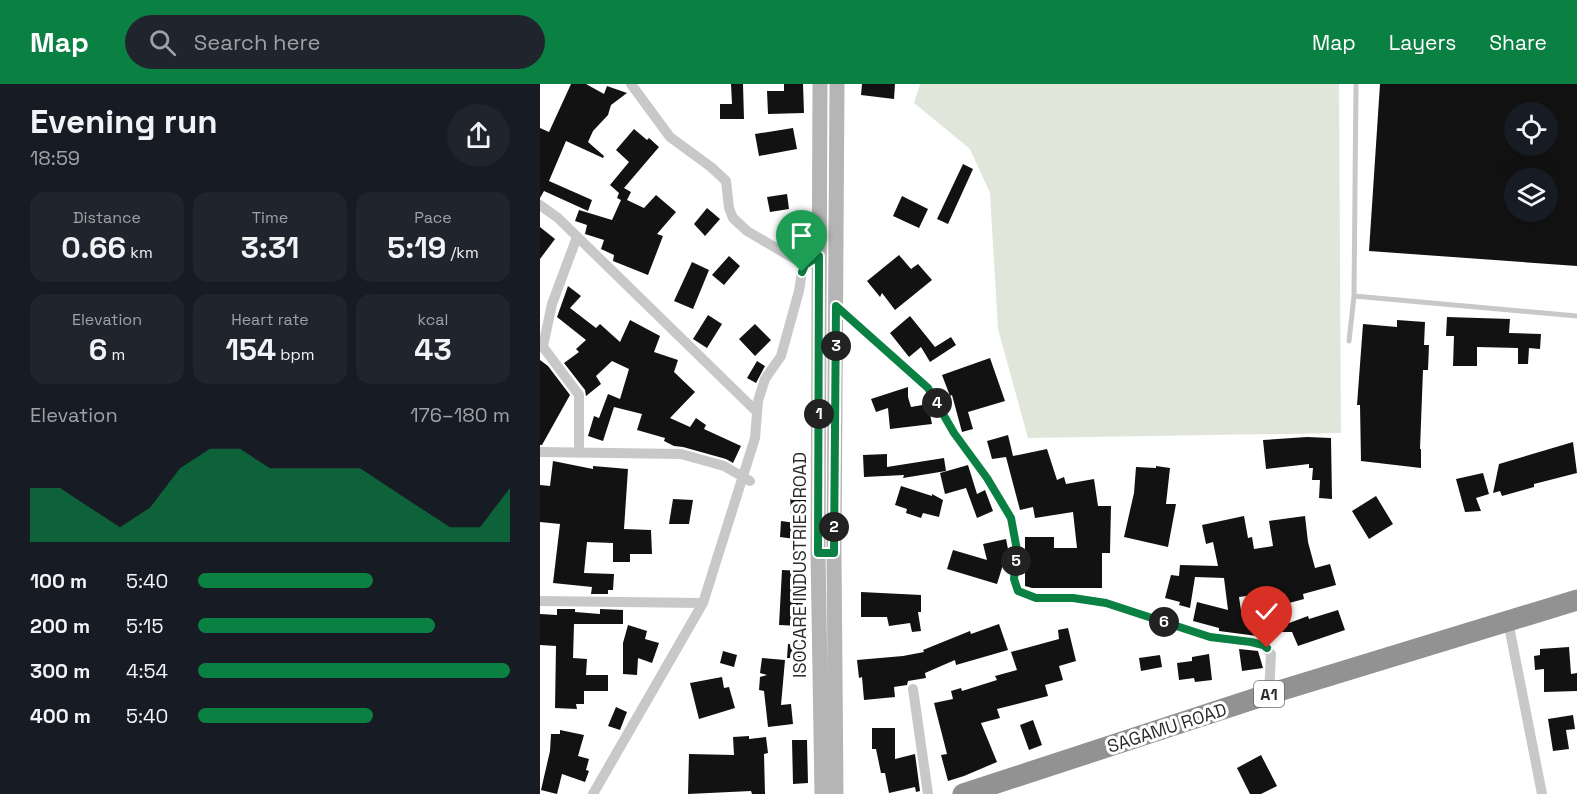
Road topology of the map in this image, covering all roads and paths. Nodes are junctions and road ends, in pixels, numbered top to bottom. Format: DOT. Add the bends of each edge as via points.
graph roads {
  1 [pos="631,84"];
  2 [pos="820,84"];
  3 [pos="837,84"];
  4 [pos="1356,84"];
  5 [pos="540,205"];
  6 [pos="578,237"];
  7 [pos="819,256"];
  8 [pos="805,265"];
  9 [pos="1354,296"];
  10 [pos="836,306"];
  11 [pos="1577,316"];
  12 [pos="1349,341"];
  13 [pos="542,344"];
  14 [pos="757,412"];
  15 [pos="540,452"];
  16 [pos="579,453"];
  17 [pos="747,478"];
  18 [pos="818,553"];
  19 [pos="834,553"];
  20 [pos="1577,600"];
  21 [pos="540,601"];
  22 [pos="703,603"];
  23 [pos="1508,621"];
  24 [pos="913,689"];
  25 [pos="1269,694"];
  26 [pos="593,794"];
  27 [pos="822,794"];
  28 [pos="836,794"];
  29 [pos="928,794"];
  30 [pos="963,794"];
  31 [pos="1542,794"];
  1 -- 8 [label="street" via="670,137 726,181 733,218 747,231"];
  2 -- 7 [label="street, ISOCARE INDUSTRIES ROAD"];
  3 -- 10 [label="street, ISOCARE INDUSTRIES ROAD"];
  4 -- 9 [label="lane"];
  5 -- 6 [label="street"];
  6 -- 13 [label="street" via="552,304"];
  6 -- 14 [label="street"];
  7 -- 8 [label="street"];
  7 -- 18 [label="street, ISOCARE INDUSTRIES ROAD"];
  8 -- 14 [label="street" via="781,356 765,379"];
  9 -- 11 [label="lane"];
  9 -- 12 [label="lane"];
  10 -- 19 [label="street, ISOCARE INDUSTRIES ROAD"];
  10 -- 25 [label="street" via="928,388 987,478 1011,518 1018,591 1036,598 1106,603 1210,637 1263,645 1271,654"];
  13 -- 16 [label="street" via="579,395"];
  14 -- 17 [label="street"];
  15 -- 16 [label="street"];
  16 -- 17 [label="street" via="681,454 724,466"];
  17 -- 22 [label="street"];
  18 -- 19 [label="street"];
  18 -- 27 [label="street, ISOCARE INDUSTRIES ROAD"];
  19 -- 28 [label="street, ISOCARE INDUSTRIES ROAD"];
  20 -- 23 [label="highway, SAGAMU ROAD / A1"];
  21 -- 22 [label="street"];
  22 -- 26 [label="street"];
  23 -- 25 [label="highway, SAGAMU ROAD / A1"];
  23 -- 31 [label="street"];
  24 -- 29 [label="street"];
  25 -- 30 [label="highway, SAGAMU ROAD / A1"];
}
